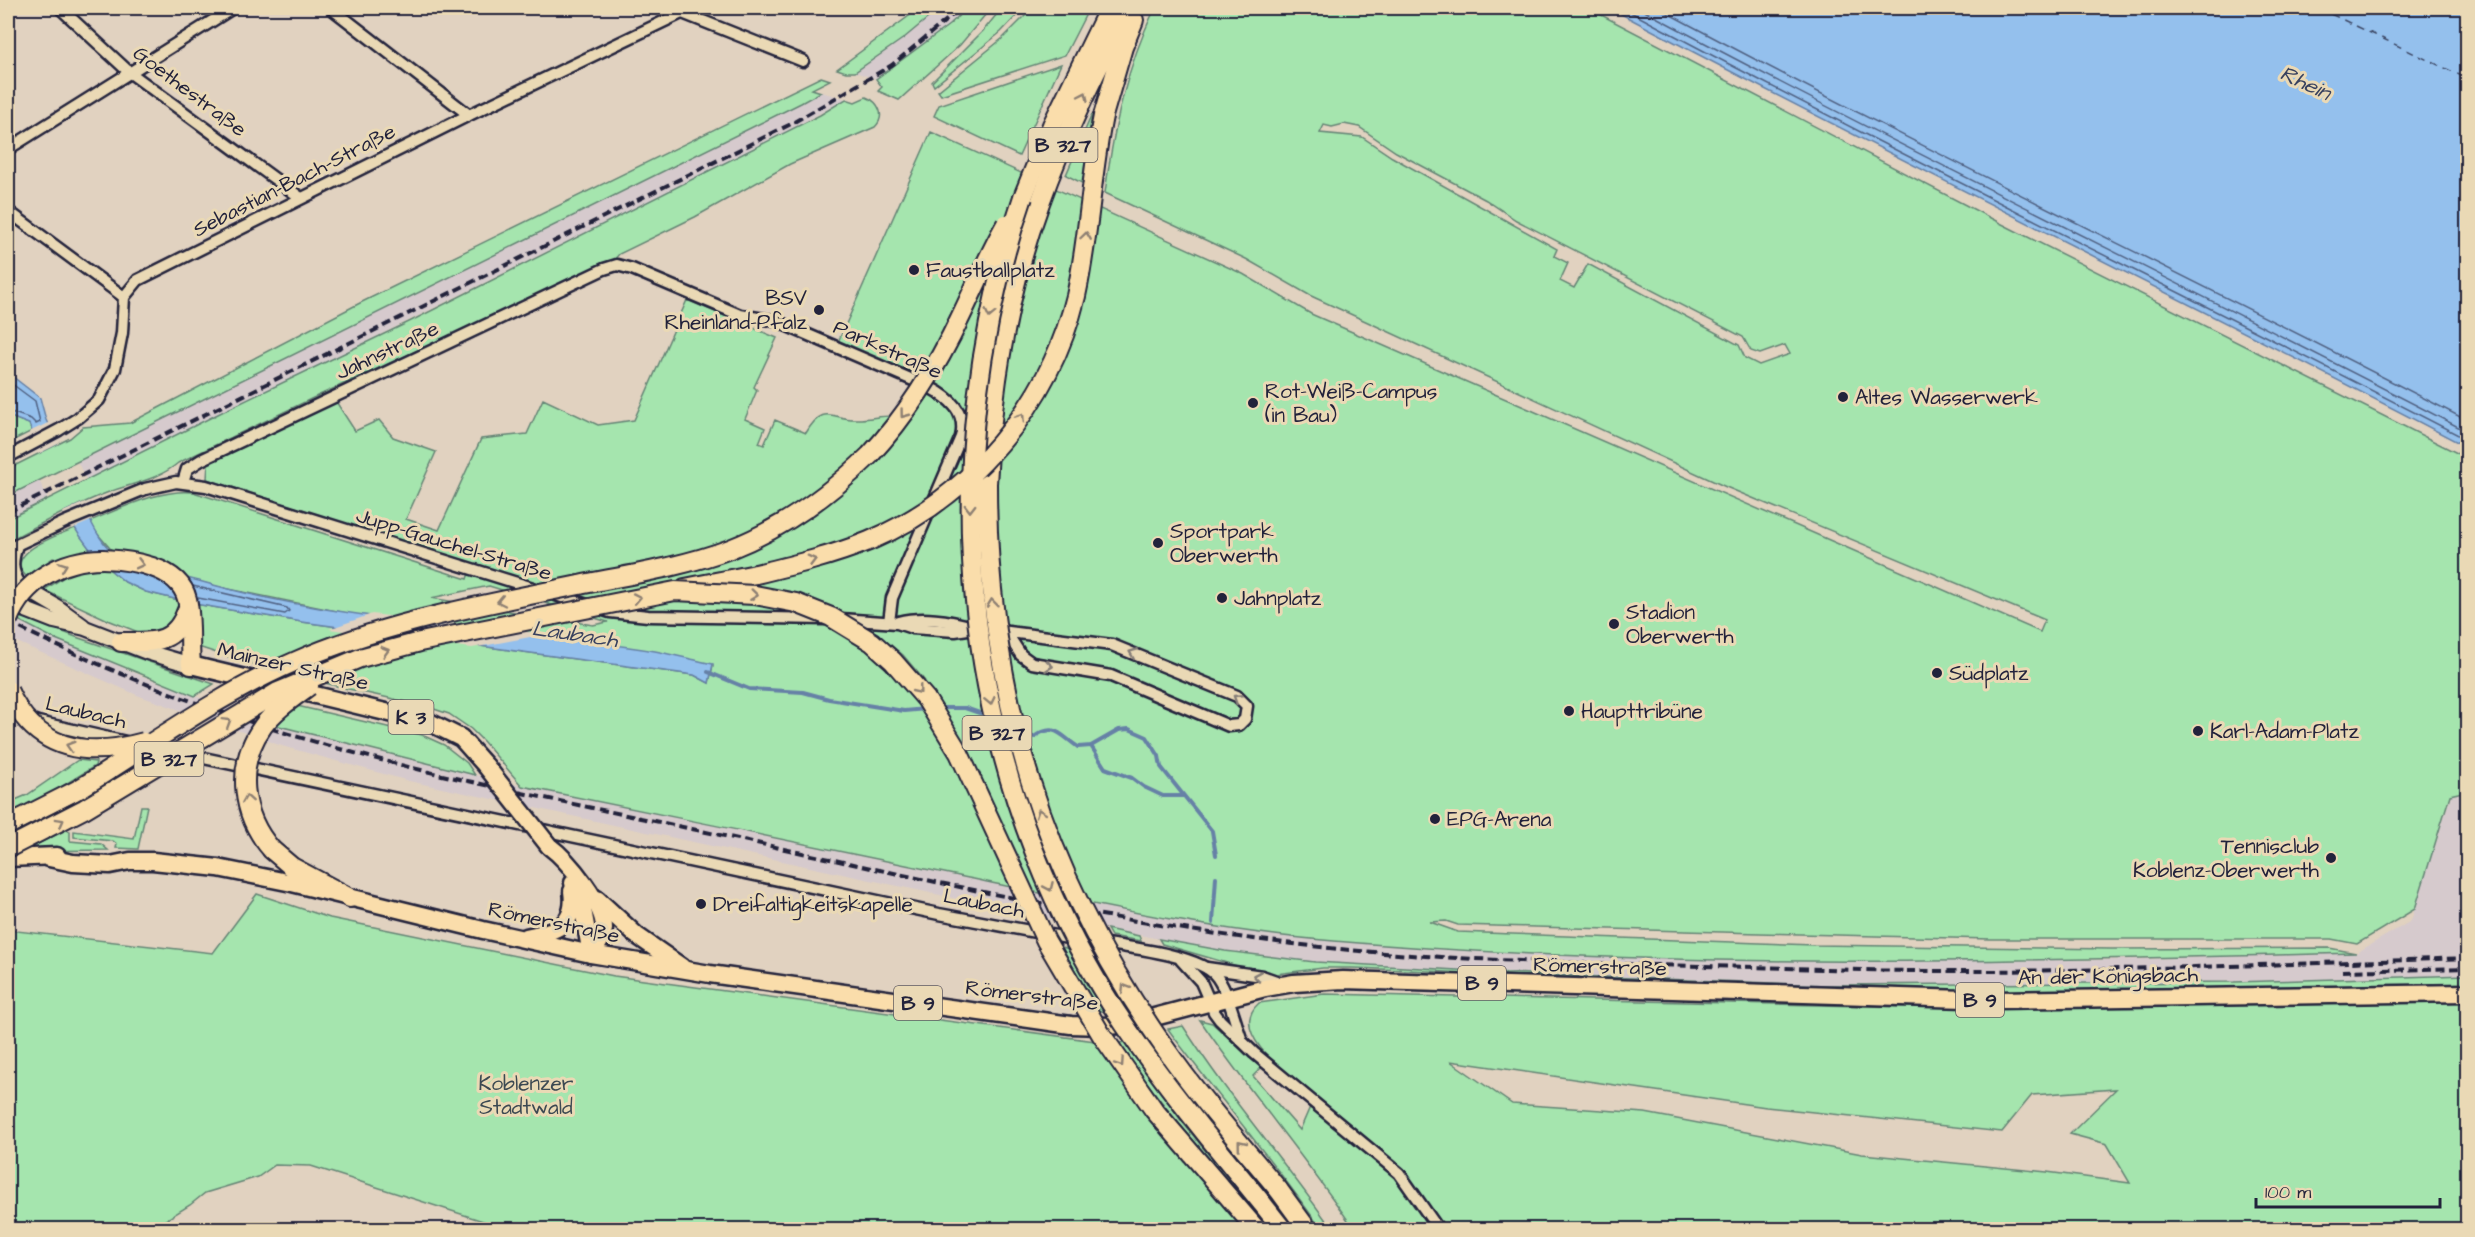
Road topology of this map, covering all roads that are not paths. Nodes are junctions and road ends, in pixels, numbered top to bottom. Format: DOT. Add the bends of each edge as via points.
graph roads {
  1 [pos="60,8"];
  2 [pos="233,8"];
  3 [pos="331,8"];
  4 [pos="670,8"];
  5 [pos="1109,8"];
  6 [pos="1128,8"];
  7 [pos="1139,8"];
  8 [pos="687,10"];
  9 [pos="803,61"];
  10 [pos="129,72"];
  11 [pos="469,115"];
  12 [pos="8,149"];
  13 [pos="1023,197"];
  14 [pos="301,198"];
  15 [pos="8,211"];
  16 [pos="617,266"];
  17 [pos="124,297"];
  18 [pos="8,457"];
  19 [pos="183,482"];
  20 [pos="12,547"];
  21 [pos="8,578"];
  22 [pos="23,588"];
  23 [pos="675,591"];
  24 [pos="10,607"];
  25 [pos="188,608"];
  26 [pos="893,622"];
  27 [pos="85,628"];
  28 [pos="1006,632"];
  29 [pos="121,642"];
  30 [pos="191,665"];
  31 [pos="329,670"];
  32 [pos="8,690"];
  33 [pos="8,711"];
  34 [pos="160,737"];
  35 [pos="8,825"];
  36 [pos="549,846"];
  37 [pos="8,848"];
  38 [pos="8,858"];
  39 [pos="570,879"];
  40 [pos="590,895"];
  41 [pos="350,898"];
  42 [pos="519,939"];
  43 [pos="591,954"];
  44 [pos="1179,959"];
  45 [pos="1208,968"];
  46 [pos="688,970"];
  47 [pos="1285,984"];
  48 [pos="1678,992"];
  49 [pos="2468,993"];
  50 [pos="1227,997"];
  51 [pos="1210,1002"];
  52 [pos="1242,1041"];
  53 [pos="1257,1230"];
  54 [pos="1283,1230"];
  55 [pos="1308,1230"];
  56 [pos="1439,1230"];
  1 -- 10 [label="street, Goethestraße"];
  2 -- 10 [label="street"];
  3 -- 11 [label="street"];
  4 -- 8 [label="street"];
  5 -- 13 [label="highway, B 327" via="1052,124"];
  55 -- 6 [label="highway, B 327, one-way, bridge" via="1166,1050 1090,928 1052,846 1026,773 995,624 988,555 989,450 1009,309 1052,170"];
  23 -- 7 [label="highway, B 327, one-way, bridge" via="820,558 893,530 950,492 1014,427 1051,366 1069,319 1080,272 1103,116"];
  8 -- 9 [label="street"];
  8 -- 11 [label="street, Sebastian-Bach-Straße"];
  10 -- 12 [label="street"];
  10 -- 14 [label="street, Goethestraße"];
  11 -- 14 [label="street, Sebastian-Bach-Straße"];
  13 -- 34 [label="highway, B 327, one-way, bridge" via="990,253 943,352 912,403 858,466 798,515 740,544 691,561 431,616 348,640 292,663"];
  13 -- 54 [label="highway, B 327, one-way, bridge" via="988,324 970,472 974,597 985,680 998,738 1038,860 1101,987 1176,1097"];
  14 -- 17 [label="street, Sebastian-Bach-Straße" via="138,280"];
  15 -- 17 [label="street"];
  16 -- 19 [label="street, Jahnstraße" via="201,460 187,470"];
  16 -- 26 [label="street, Parkstraße" via="740,315 776,321 929,387 957,408 963,423 961,437 892,598"];
  17 -- 18 [label="street" via="123,333 114,369 99,400 59,430"];
  19 -- 20 [label="street, Jupp-Gauchel-Straße" via="145,489"];
  19 -- 26 [label="street, Jupp-Gauchel-Straße" via="610,612"];
  20 -- 22 [label="street, Jupp-Gauchel-Straße" via="15,577"];
  21 -- 22 [label="street, Mainzer Straße / K 3"];
  22 -- 27 [label="street, Mainzer Straße / K 3"];
  31 -- 23 [label="highway, B 327, one-way, bridge" via="420,642"];
  23 -- 53 [label="highway, B 327, one-way, bridge" via="747,594 796,603 851,628 900,669 927,699 959,753 1046,941 1101,1034 1154,1110"];
  24 -- 25 [label="highway, one-way, bridge" via="44,575 93,559 132,562 166,574 183,592"];
  24 -- 27 [label="street, Mainzer Straße / K 3"];
  25 -- 29 [label="highway" via="178,629 168,637 152,642"];
  25 -- 30 [label="highway"];
  26 -- 28 [label="street, Jupp-Gauchel-Straße" via="955,622"];
  27 -- 29 [label="street, Mainzer Straße / K 3"];
  28 -- 28 [label="street, Jupp-Gauchel-Straße, one-way" via="1021,655 1038,665 1111,676 1229,726 1239,725 1245,719 1247,706 1237,696 1118,647"];
  29 -- 30 [label="street, Mainzer Straße / K 3"];
  30 -- 36 [label="main road, Mainzer Straße / K 3, bridge" via="431,723 461,738"];
  37 -- 31 [label="highway, B 327, one-way, bridge" via="84,809 263,701"];
  41 -- 31 [label="highway, one-way, bridge" via="292,867 272,850 256,830 247,805 245,776 251,750 263,726"];
  34 -- 32 [label="highway, one-way, bridge" via="104,751 69,747 33,727"];
  33 -- 44 [label="street, Laubach" via="114,740 939,914"];
  34 -- 35 [label="highway, B 327, bridge" via="79,789"];
  36 -- 39 [label="main road, Mainzer Straße / K 3"];
  36 -- 40 [label="main road, Mainzer Straße / K 3"];
  38 -- 41 [label="main road, Römerstraße" via="218,868"];
  39 -- 42 [label="main road" via="573,904 566,922 551,931"];
  39 -- 43 [label="main road, Mainzer Straße / K 3" via="582,904"];
  40 -- 43 [label="main road, Mainzer Straße / K 3" via="604,927 602,939"];
  40 -- 46 [label="main road, K 3" via="636,936"];
  41 -- 42 [label="main road, Römerstraße"];
  42 -- 43 [label="main road, Römerstraße"];
  43 -- 46 [label="main road, Römerstraße"];
  44 -- 45 [label="street, Laubach"];
  44 -- 51 [label="street" via="1198,978"];
  47 -- 45 [label="street, Laubach, one-way" via="1262,976"];
  45 -- 50 [label="street"];
  46 -- 51 [label="main road, Römerstraße / B 9" via="1088,1026 1124,1025"];
  47 -- 48 [label="main road, Römerstraße / B 9" via="1421,981"];
  47 -- 50 [label="main road, Römerstraße / B 9"];
  48 -- 49 [label="main road, An der Königsbach / B 9" via="1998,1000"];
  50 -- 51 [label="main road, Römerstraße / B 9"];
  50 -- 52 [label="street"];
  51 -- 52 [label="street" via="1220,1020"];
  52 -- 56 [label="street" via="1398,1173"];
}
